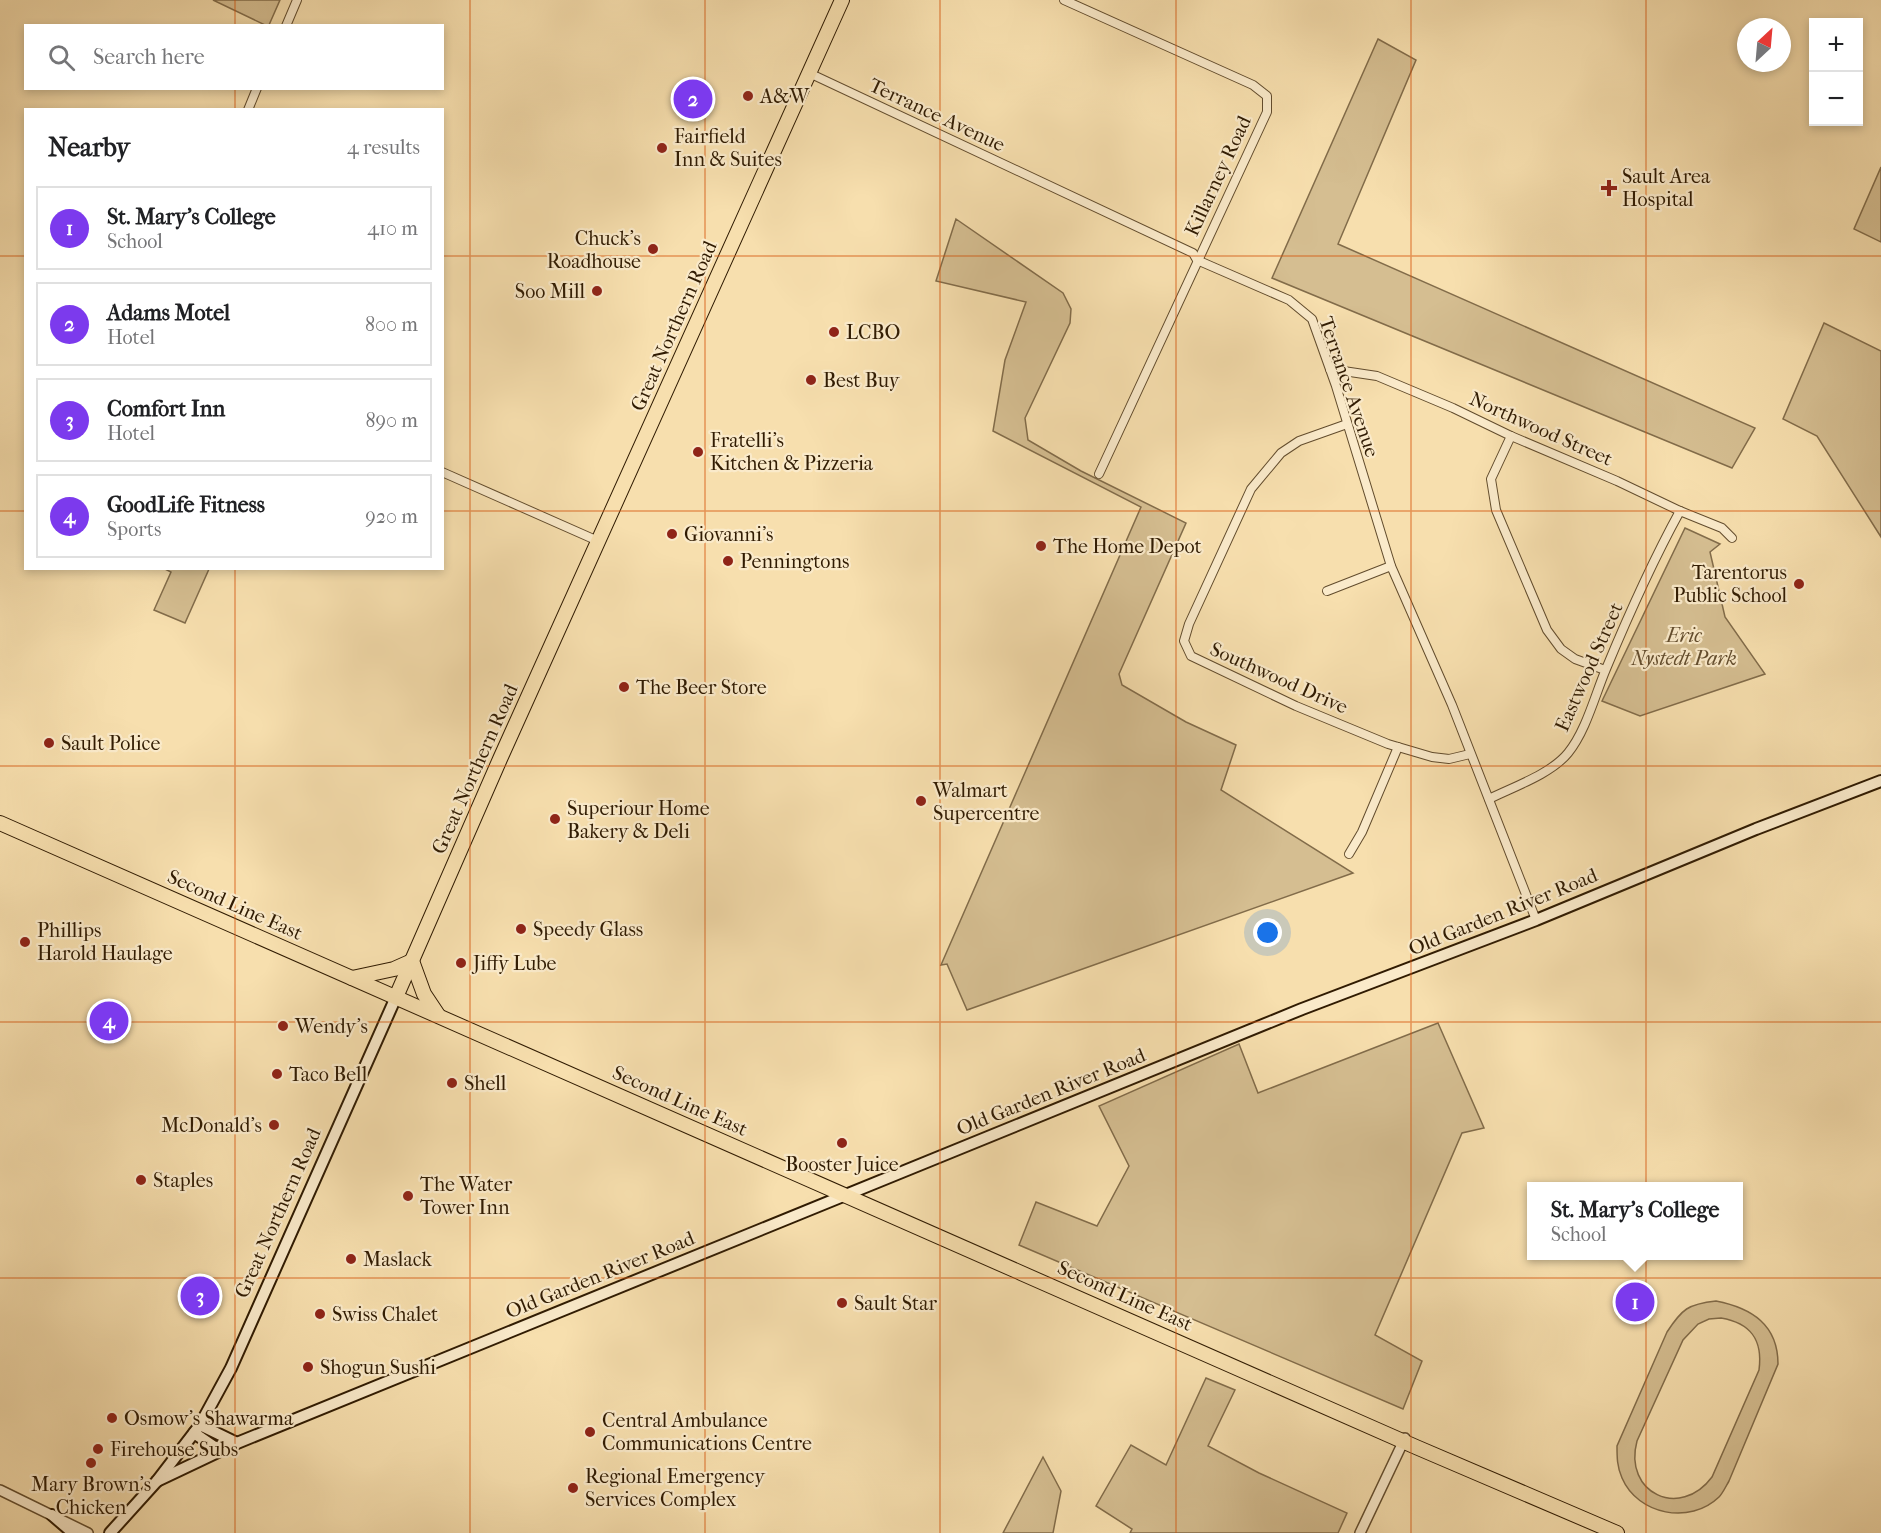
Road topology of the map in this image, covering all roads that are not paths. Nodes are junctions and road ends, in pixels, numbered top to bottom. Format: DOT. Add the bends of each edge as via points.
graph roads {
  1 [pos="297,0"];
  2 [pos="842,0"];
  3 [pos="1064,0"];
  4 [pos="286,24"];
  5 [pos="809,73"];
  6 [pos="256,90"];
  7 [pos="249,108"];
  8 [pos="1197,260"];
  9 [pos="1330,369"];
  10 [pos="1347,424"];
  11 [pos="1511,436"];
  12 [pos="444,473"];
  13 [pos="1099,474"];
  14 [pos="1680,511"];
  15 [pos="1732,538"];
  16 [pos="598,541"];
  17 [pos="1391,566"];
  18 [pos="1327,591"];
  19 [pos="1605,670"];
  20 [pos="1398,747"];
  21 [pos="1470,754"];
  22 [pos="1881,781"];
  23 [pos="1490,799"];
  24 [pos="0,823"];
  25 [pos="1349,854"];
  26 [pos="1536,920"];
  27 [pos="412,961"];
  28 [pos="352,978"];
  29 [pos="396,997"];
  30 [pos="440,1017"];
  31 [pos="844,1194"];
  32 [pos="197,1429"];
  33 [pos="1404,1439"];
  34 [pos="237,1443"];
  35 [pos="224,1449"];
  36 [pos="157,1481"];
  37 [pos="0,1491"];
  38 [pos="52,1515"];
  39 [pos="73,1533"];
  40 [pos="88,1533"];
  41 [pos="110,1533"];
  42 [pos="1360,1533"];
  43 [pos="1617,1533"];
  1 -- 4 [label="street"];
  2 -- 5 [label="highway, Great Northern Road"];
  3 -- 8 [label="street, Killarney Road" via="1253,85 1267,96 1267,112"];
  5 -- 8 [label="street, Terrance Avenue" via="1192,253"];
  5 -- 16 [label="highway, Great Northern Road"];
  6 -- 7 [label="street"];
  8 -- 9 [label="street, Terrance Avenue" via="1289,300 1312,319"];
  8 -- 13 [label="street, Killarney Road"];
  9 -- 10 [label="street, Terrance Avenue"];
  9 -- 11 [label="street, Northwood Street" via="1377,376"];
  10 -- 17 [label="street, Terrance Avenue"];
  10 -- 20 [label="street, Southwood Drive" via="1299,441 1281,453 1251,489 1184,641 1191,656 1296,706"];
  11 -- 14 [label="street, Northwood Street"];
  11 -- 19 [label="street" via="1491,479 1496,510 1547,630 1561,649 1575,659"];
  12 -- 16 [label="street"];
  14 -- 15 [label="street, Northwood Street" via="1722,528"];
  14 -- 19 [label="street, Eastwood Street"];
  16 -- 27 [label="highway, Great Northern Road"];
  17 -- 18 [label="street"];
  17 -- 21 [label="street, Terrance Avenue"];
  19 -- 23 [label="street, Eastwood Street" via="1569,752 1554,766"];
  20 -- 21 [label="street, Southwood Drive" via="1449,759"];
  20 -- 25 [label="street"];
  21 -- 23 [label="street, Terrance Avenue"];
  22 -- 26 [label="main road, Old Garden River Road"];
  23 -- 26 [label="street, Terrance Avenue"];
  24 -- 28 [label="highway, Second Line East"];
  26 -- 31 [label="main road, Old Garden River Road" via="1302,1009"];
  27 -- 28 [label="highway"];
  27 -- 29 [label="highway, Great Northern Road"];
  27 -- 30 [label="highway" via="424,994"];
  28 -- 29 [label="highway, Second Line East"];
  29 -- 30 [label="highway, Second Line East"];
  29 -- 32 [label="main road, Great Northern Road" via="231,1368"];
  30 -- 31 [label="highway, Second Line East"];
  31 -- 33 [label="highway, Second Line East"];
  31 -- 34 [label="main road, Old Garden River Road"];
  32 -- 34 [label="main road"];
  32 -- 35 [label="main road" via="213,1446"];
  32 -- 36 [label="main road, Great Northern Road"];
  33 -- 42 [label="street"];
  33 -- 43 [label="highway, Second Line East"];
  34 -- 35 [label="main road, Old Garden River Road"];
  35 -- 36 [label="main road, Old Garden River Road"];
  36 -- 41 [label="main road, Great Northern Road"];
  37 -- 38 [label="street"];
  38 -- 39 [label="main road"];
  38 -- 40 [label="street"];
}
